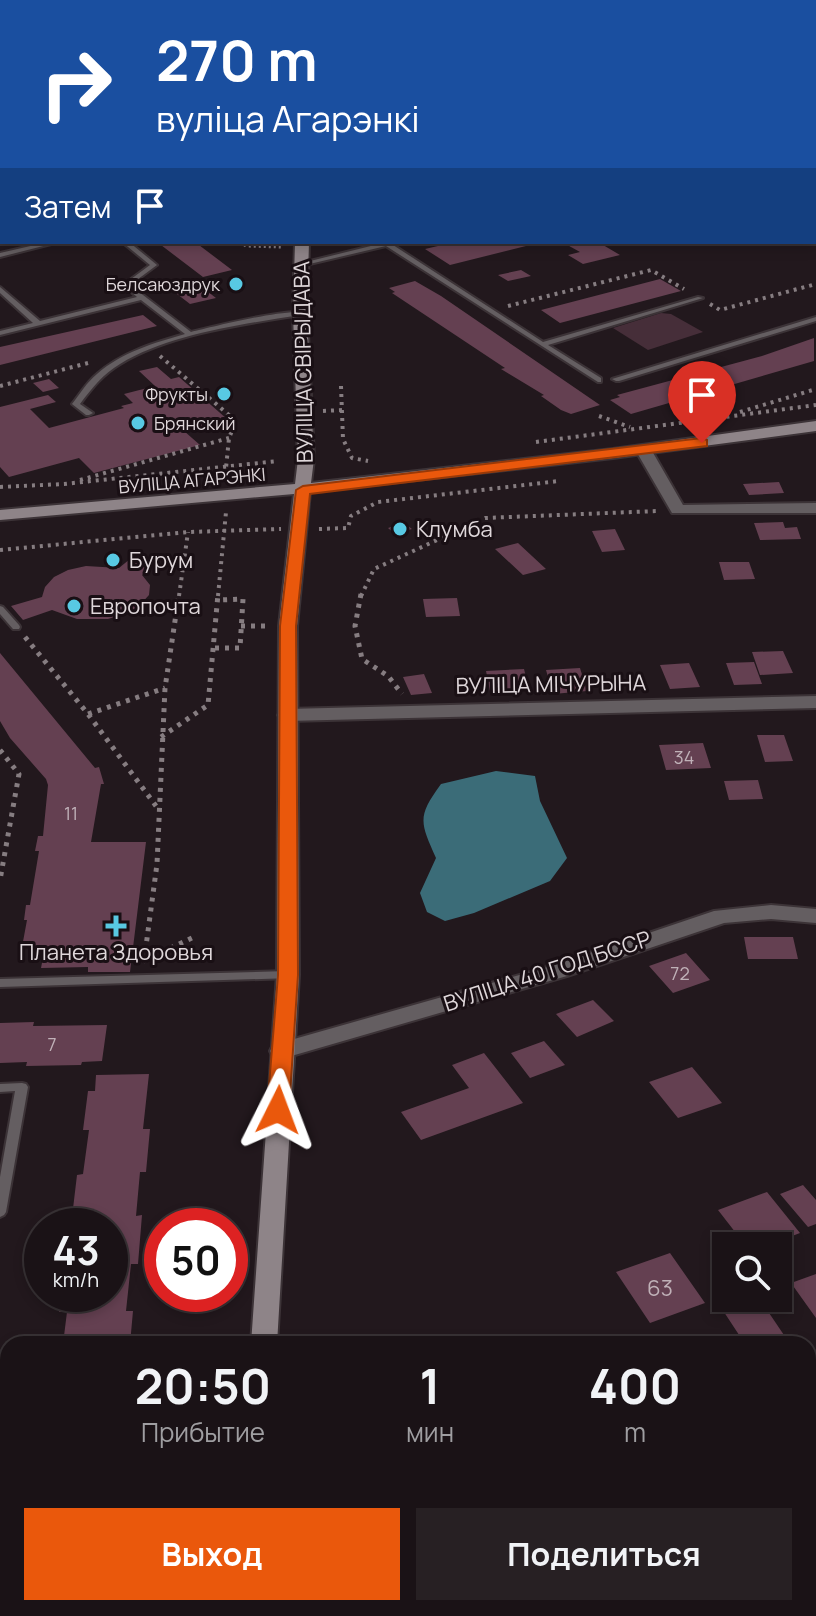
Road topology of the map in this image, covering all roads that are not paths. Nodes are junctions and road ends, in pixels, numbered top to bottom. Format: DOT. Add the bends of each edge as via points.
graph roads {
  1 [pos="47,244"];
  2 [pos="128,244"];
  3 [pos="302,244"];
  4 [pos="387,244"];
  5 [pos="0,255"];
  6 [pos="301,264"];
  7 [pos="0,289"];
  8 [pos="142,298"];
  9 [pos="700,298"];
  10 [pos="300,313"];
  11 [pos="816,319"];
  12 [pos="38,323"];
  13 [pos="0,333"];
  14 [pos="191,335"];
  15 [pos="543,344"];
  16 [pos="616,379"];
  17 [pos="598,380"];
  18 [pos="89,413"];
  19 [pos="816,426"];
  20 [pos="644,451"];
  21 [pos="303,490"];
  22 [pos="816,508"];
  23 [pos="0,515"];
  24 [pos="0,609"];
  25 [pos="16,627"];
  26 [pos="816,702"];
  27 [pos="287,715"];
  28 [pos="816,916"];
  29 [pos="288,975"];
  30 [pos="0,983"];
  31 [pos="281,1051"];
  32 [pos="0,1088"];
  33 [pos="0,1212"];
  34 [pos="264,1336"];
  1 -- 5 [label="lane"];
  2 -- 8 [label="lane" via="154,265 126,285"];
  3 -- 6 [label="main road, ВУЛІЦА СВІРЫДАВА"];
  4 -- 6 [label="lane"];
  4 -- 15 [label="lane"];
  6 -- 10 [label="main road, ВУЛІЦА СВІРЫДАВА"];
  7 -- 12 [label="lane"];
  8 -- 12 [label="lane"];
  8 -- 14 [label="lane"];
  9 -- 15 [label="lane"];
  10 -- 14 [label="lane"];
  10 -- 21 [label="main road, ВУЛІЦА СВІРЫДАВА"];
  11 -- 16 [label="lane"];
  12 -- 13 [label="lane"];
  14 -- 18 [label="lane" via="149,347 101,373 76,404"];
  15 -- 17 [label="lane"];
  19 -- 20 [label="main road, ВУЛІЦА АГАРЭНКІ"];
  20 -- 21 [label="main road, ВУЛІЦА АГАРЭНКІ"];
  20 -- 22 [label="street" via="678,510"];
  21 -- 23 [label="main road, ВУЛІЦА АГАРЭНКІ"];
  21 -- 27 [label="main road, ВУЛІЦА СВІРЫДАВА" via="288,626"];
  24 -- 25 [label="lane"];
  26 -- 27 [label="street, ВУЛІЦА МІЧУРЫНА"];
  27 -- 29 [label="main road, ВУЛІЦА СВІРЫДАВА"];
  28 -- 31 [label="street, ВУЛІЦА 40 ГОД БССР" via="722,916 559,971"];
  29 -- 30 [label="lane"];
  29 -- 31 [label="main road, ВУЛІЦА СВІРЫДАВА"];
  31 -- 34 [label="main road, ВУЛІЦА СВІРЫДАВА"];
  32 -- 33 [label="lane" via="22,1087"];
}
